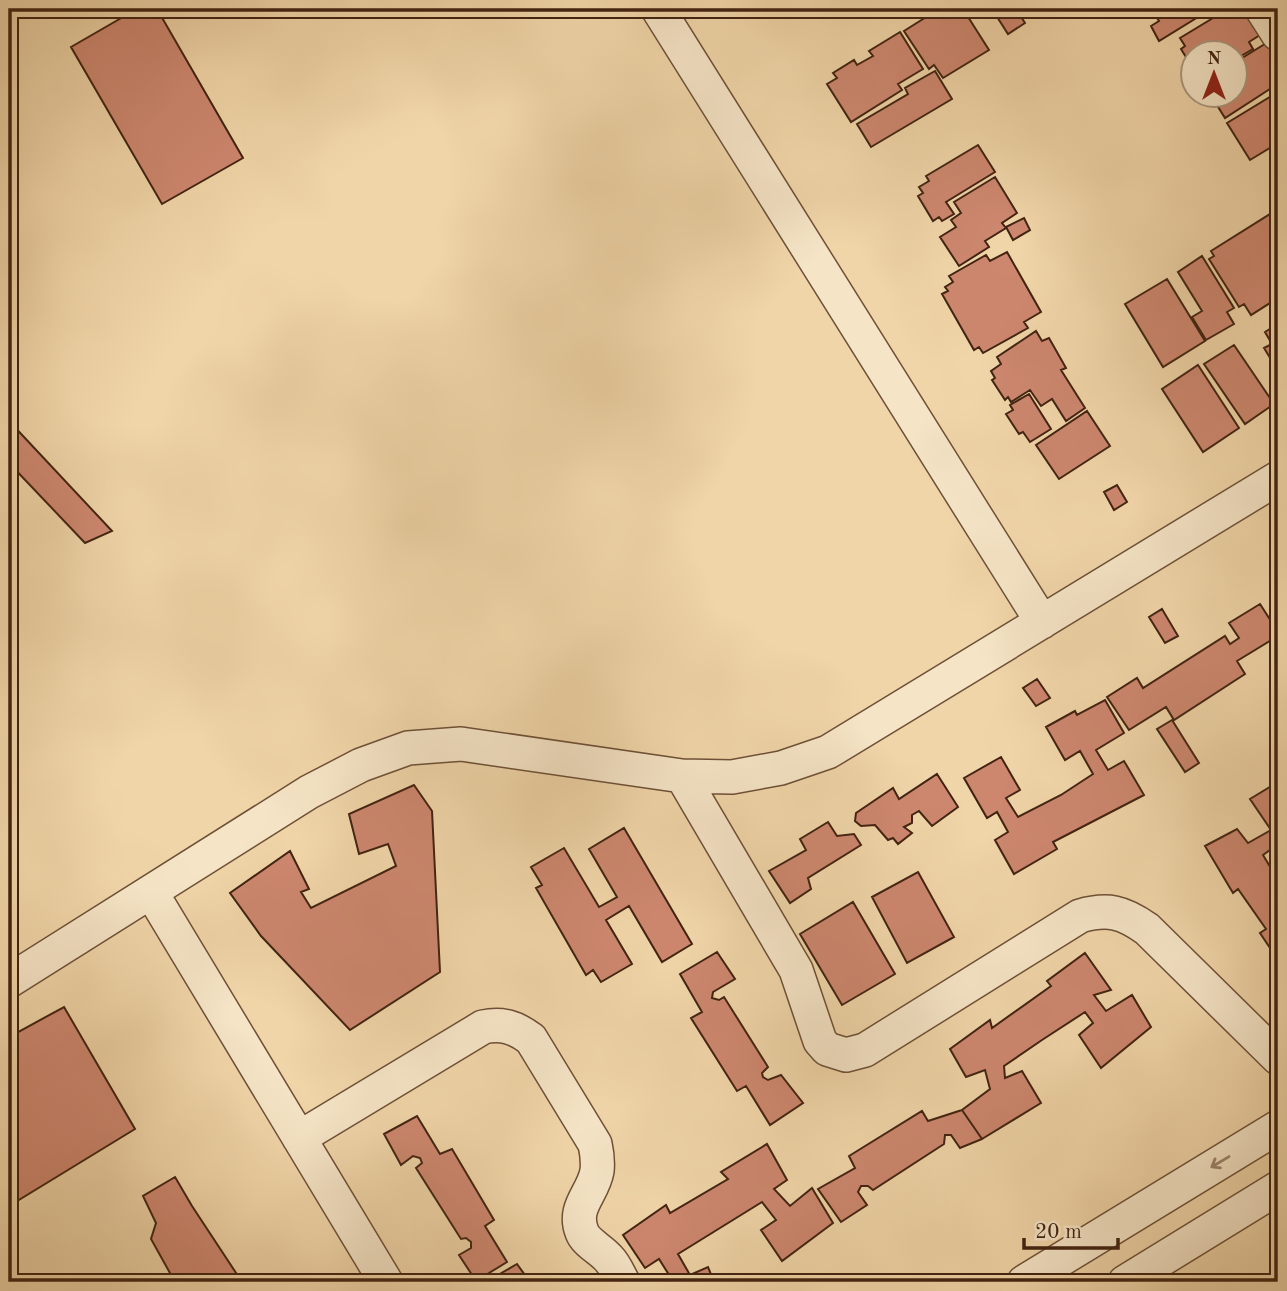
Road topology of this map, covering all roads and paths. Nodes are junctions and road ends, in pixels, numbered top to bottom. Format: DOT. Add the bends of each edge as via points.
graph roads {
  1 [pos="658,9"];
  2 [pos="1262,9"];
  3 [pos="1278,34"];
  4 [pos="1274,491"];
  5 [pos="1042,622"];
  6 [pos="682,776"];
  7 [pos="151,892"];
  8 [pos="9,981"];
  9 [pos="1278,1058"];
  10 [pos="1278,1127"];
  11 [pos="299,1138"];
  12 [pos="1278,1188"];
  13 [pos="386,1282"];
  14 [pos="623,1282"];
  15 [pos="1024,1282"];
  16 [pos="1125,1282"];
  1 -- 5 [label="street"];
  2 -- 3 [label="street"];
  4 -- 5 [label="street"];
  5 -- 6 [label="street" via="828,752 781,768 732,777"];
  6 -- 7 [label="street" via="461,744 408,748 361,765 309,792"];
  6 -- 9 [label="street" via="796,970 820,1041 836,1053 865,1050 1080,916 1097,911 1116,912 1147,929"];
  7 -- 8 [label="street"];
  7 -- 11 [label="street"];
  10 -- 15 [label="street, one-way"];
  11 -- 13 [label="street"];
  11 -- 14 [label="street" via="483,1027 496,1024 520,1031 531,1039 595,1144 597,1172 581,1203 579,1219 583,1235 611,1260"];
  12 -- 16 [label="street"];
}
